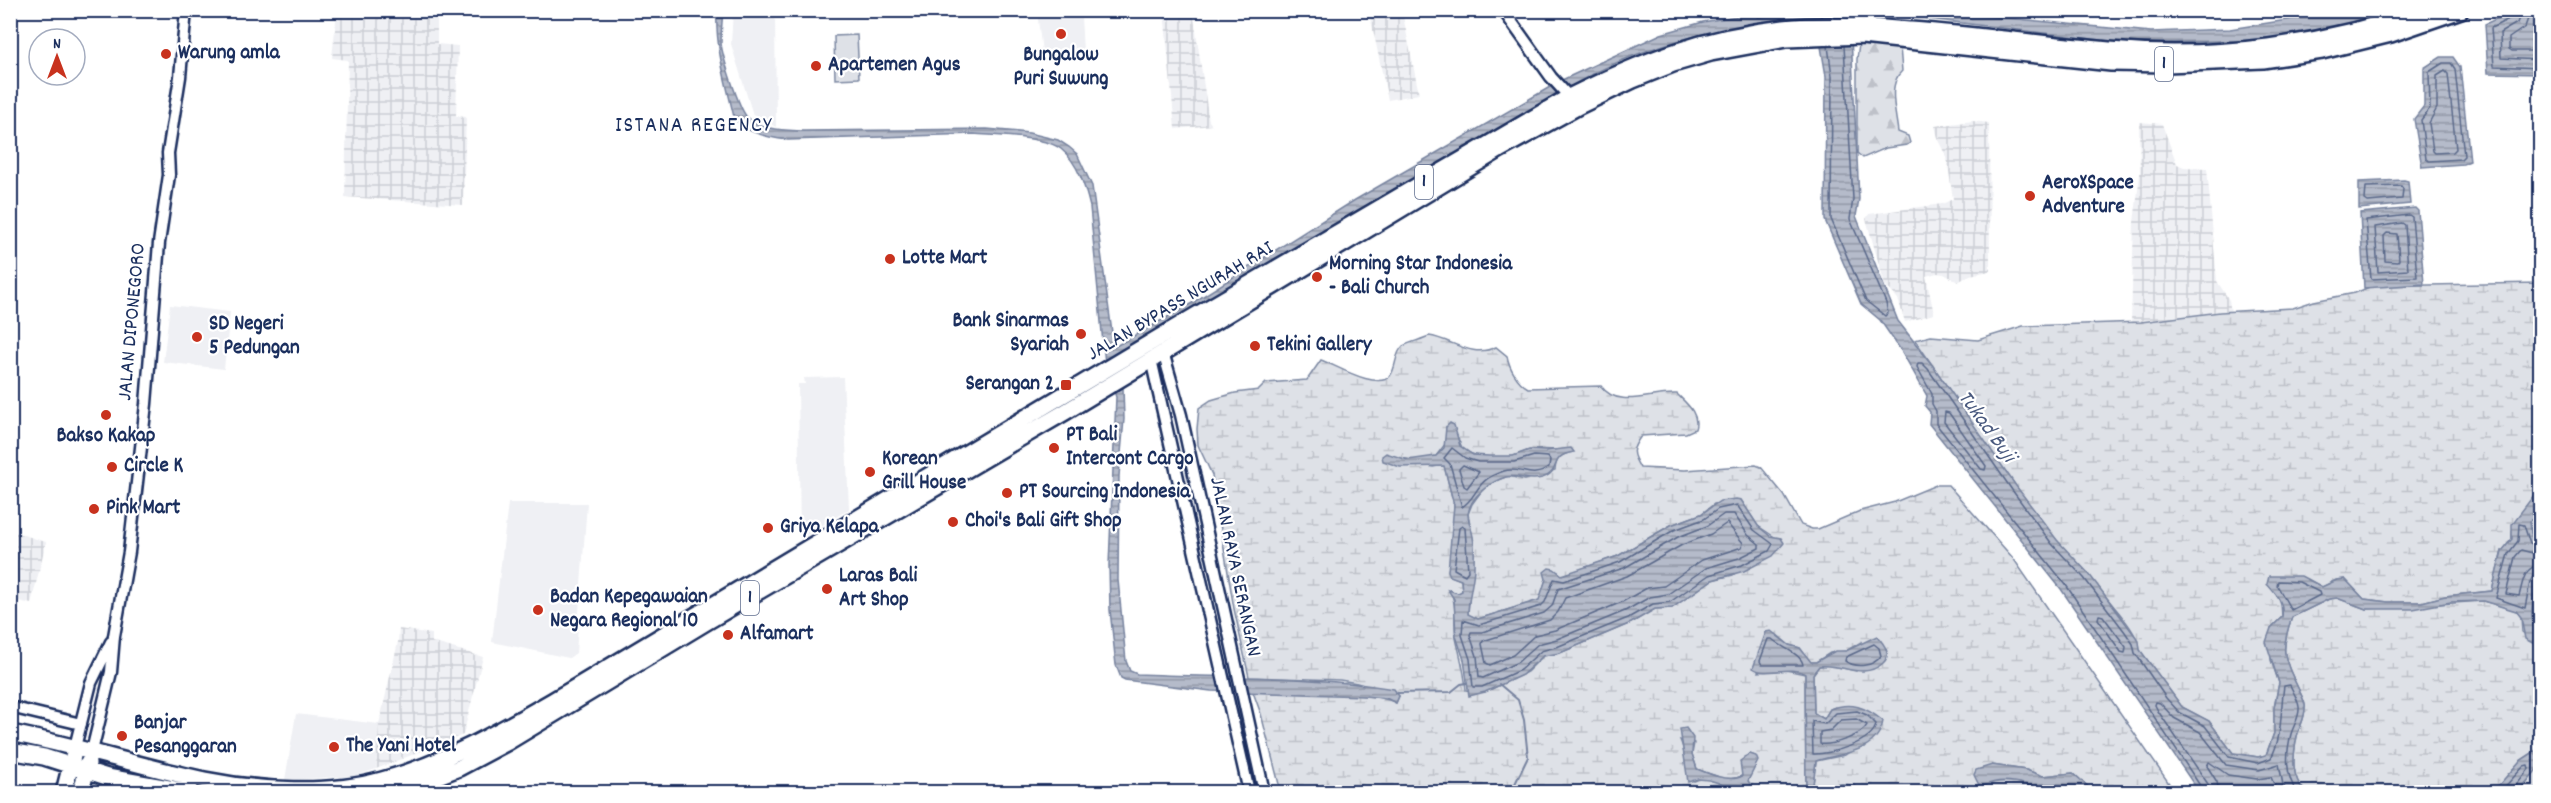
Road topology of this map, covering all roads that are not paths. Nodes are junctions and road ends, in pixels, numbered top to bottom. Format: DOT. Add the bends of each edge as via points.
graph roads {
  1 [pos="186,10"];
  2 [pos="1503,10"];
  3 [pos="2422,10"];
  4 [pos="2461,10"];
  5 [pos="1862,31"];
  6 [pos="1571,99"];
  7 [pos="1249,294"];
  8 [pos="1157,355"];
  9 [pos="1123,369"];
  10 [pos="705,616"];
  11 [pos="114,636"];
  12 [pos="10,707"];
  13 [pos="81,724"];
  14 [pos="10,733"];
  15 [pos="75,747"];
  16 [pos="10,751"];
  17 [pos="92,751"];
  18 [pos="71,765"];
  19 [pos="87,771"];
  20 [pos="64,792"];
  21 [pos="81,792"];
  22 [pos="191,792"];
  23 [pos="386,792"];
  24 [pos="1249,792"];
  25 [pos="1264,792"];
  1 -- 11 [label="street, JALAN DIPONEGORO" via="168,153 169,175 140,453"];
  2 -- 6 [label="street"];
  3 -- 5 [label="highway, JALAN BYPASS NGURAH RAI / 1" via="2386,23 2312,39 2263,48 2201,52 2111,50 1981,36"];
  4 -- 5 [label="highway, JALAN BYPASS NGURAH RAI / 1" via="2391,34 2322,51 2208,63 2111,63"];
  5 -- 6 [label="highway, JALAN BYPASS NGURAH RAI / 1" via="1815,32 1758,44 1673,64"];
  6 -- 7 [label="highway, JALAN BYPASS NGURAH RAI / 1" via="1499,150"];
  7 -- 8 [label="highway, JALAN BYPASS NGURAH RAI / 1"];
  7 -- 9 [label="highway, JALAN BYPASS NGURAH RAI / 1"];
  8 -- 9 [label="highway, JALAN BYPASS NGURAH RAI / 1"];
  8 -- 24 [label="street, JALAN RAYA SERANGAN"];
  8 -- 25 [label="street, JALAN RAYA SERANGAN" via="1181,416"];
  9 -- 10 [label="highway, JALAN BYPASS NGURAH RAI / 1"];
  10 -- 17 [label="highway, JALAN BYPASS NGURAH RAI / 1" via="497,733 381,781 329,788 269,788 207,781"];
  10 -- 23 [label="highway, JALAN BYPASS NGURAH RAI / 1" via="506,743 459,768"];
  11 -- 13 [label="street, JALAN DIPONEGORO" via="91,683"];
  11 -- 17 [label="street, JALAN DIPONEGORO" via="111,672"];
  12 -- 13 [label="street"];
  13 -- 15 [label="street, JALAN DIPONEGORO"];
  14 -- 15 [label="highway, JALAN BYPASS NGURAH RAI / 1"];
  15 -- 17 [label="highway, JALAN BYPASS NGURAH RAI / 1"];
  15 -- 18 [label="highway"];
  16 -- 18 [label="highway"];
  17 -- 19 [label="highway"];
  18 -- 19 [label="highway"];
  18 -- 20 [label="highway"];
  19 -- 21 [label="highway"];
  19 -- 22 [label="highway"];
}
